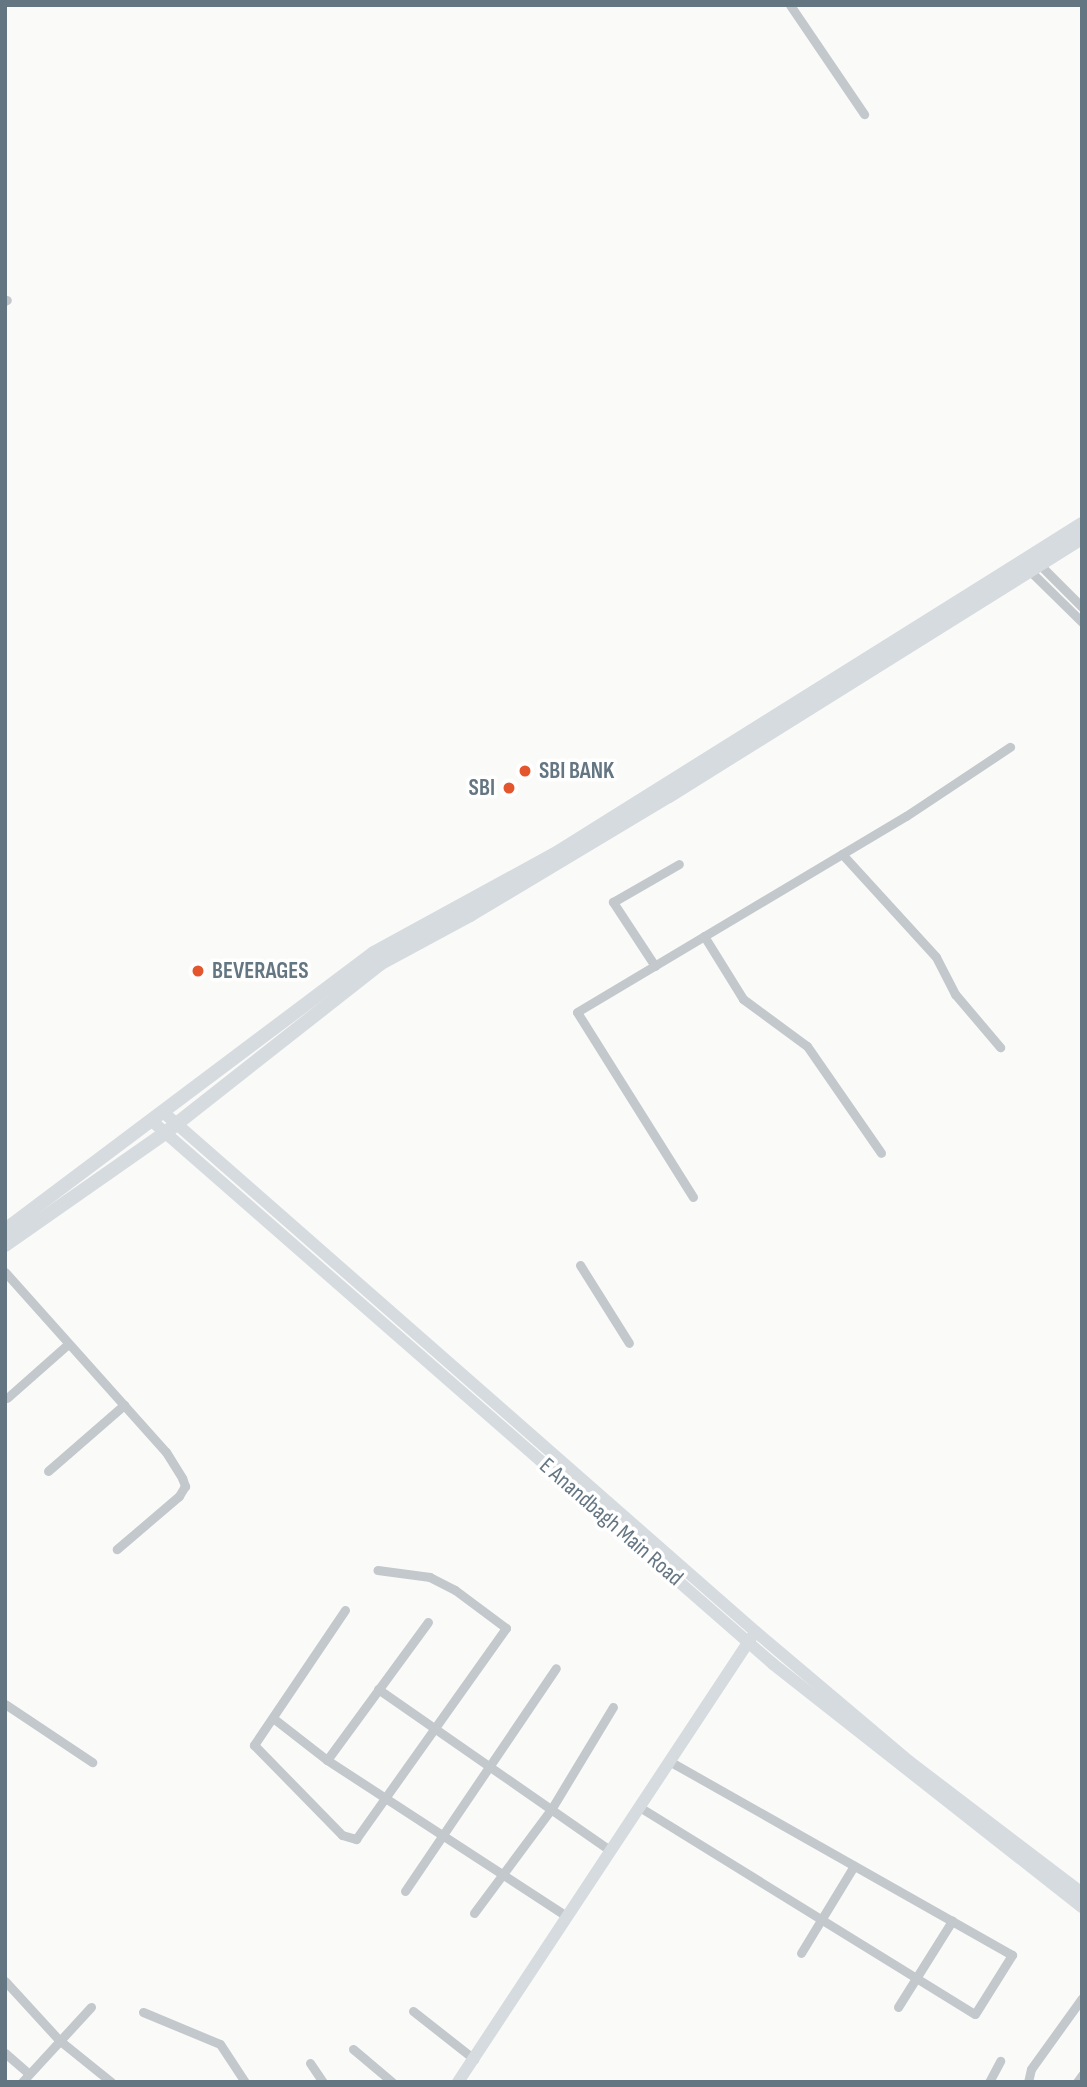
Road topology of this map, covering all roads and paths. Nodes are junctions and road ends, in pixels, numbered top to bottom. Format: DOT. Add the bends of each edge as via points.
graph roads {
  1 [pos="790,5"];
  2 [pos="864,114"];
  3 [pos="1082,524"];
  4 [pos="1082,538"];
  5 [pos="1031,563"];
  6 [pos="1082,607"];
  7 [pos="1082,622"];
  8 [pos="806,705"];
  9 [pos="1010,747"];
  10 [pos="842,854"];
  11 [pos="679,864"];
  12 [pos="704,936"];
  13 [pos="654,966"];
  14 [pos="1000,1047"];
  15 [pos="158,1117"];
  16 [pos="171,1128"];
  17 [pos="881,1153"];
  18 [pos="693,1197"];
  19 [pos="7,1236"];
  20 [pos="580,1265"];
  21 [pos="5,1272"];
  22 [pos="629,1343"];
  23 [pos="68,1344"];
  24 [pos="7,1398"];
  25 [pos="124,1405"];
  26 [pos="48,1471"];
  27 [pos="117,1549"];
  28 [pos="377,1570"];
  29 [pos="345,1610"];
  30 [pos="428,1622"];
  31 [pos="752,1637"];
  32 [pos="556,1668"];
  33 [pos="378,1689"];
  34 [pos="5,1704"];
  35 [pos="613,1707"];
  36 [pos="273,1718"];
  37 [pos="438,1726"];
  38 [pos="327,1760"];
  39 [pos="92,1762"];
  40 [pos="671,1762"];
  41 [pos="493,1765"];
  42 [pos="382,1797"];
  43 [pos="552,1808"];
  44 [pos="641,1808"];
  45 [pos="446,1833"];
  46 [pos="610,1850"];
  47 [pos="854,1866"];
  48 [pos="503,1875"];
  49 [pos="405,1891"];
  50 [pos="1082,1893"];
  51 [pos="1082,1907"];
  52 [pos="474,1913"];
  53 [pos="566,1916"];
  54 [pos="821,1919"];
  55 [pos="952,1921"];
  56 [pos="801,1952"];
  57 [pos="916,1978"];
  58 [pos="5,1981"];
  59 [pos="1082,1998"];
  60 [pos="90,2007"];
  61 [pos="898,2007"];
  62 [pos="413,2011"];
  63 [pos="143,2012"];
  64 [pos="60,2040"];
  65 [pos="353,2049"];
  66 [pos="5,2053"];
  67 [pos="474,2059"];
  68 [pos="1000,2061"];
  69 [pos="310,2063"];
  70 [pos="28,2073"];
  71 [pos="1082,2075"];
  72 [pos="387,2080"];
  73 [pos="22,2082"];
  74 [pos="111,2082"];
  75 [pos="246,2082"];
  76 [pos="323,2082"];
  77 [pos="458,2082"];
  78 [pos="989,2082"];
  79 [pos="1028,2082"];
  80 [pos="1077,2082"];
  1 -- 2 [label="street"];
  3 -- 5 [label="main road"];
  4 -- 5 [label="main road"];
  5 -- 6 [label="street"];
  5 -- 7 [label="street"];
  5 -- 8 [label="main road"];
  8 -- 15 [label="main road" via="559,851 374,953"];
  8 -- 16 [label="main road" via="470,915 380,963"];
  9 -- 10 [label="street"];
  10 -- 12 [label="street"];
  10 -- 14 [label="street" via="936,957 955,994"];
  11 -- 13 [label="street" via="613,902"];
  12 -- 13 [label="street"];
  12 -- 17 [label="street" via="743,999 807,1046"];
  13 -- 18 [label="street" via="577,1012"];
  15 -- 16 [label="street, E Anandbagh Main Road"];
  15 -- 19 [label="main road"];
  16 -- 19 [label="main road"];
  16 -- 31 [label="street, E Anandbagh Main Road"];
  20 -- 22 [label="street"];
  21 -- 23 [label="street"];
  23 -- 24 [label="street"];
  23 -- 25 [label="street"];
  25 -- 26 [label="street"];
  25 -- 27 [label="street" via="166,1452 185,1486"];
  28 -- 37 [label="street" via="430,1577 456,1590 506,1628"];
  29 -- 36 [label="street"];
  30 -- 33 [label="street"];
  31 -- 40 [label="street"];
  31 -- 50 [label="street, E Anandbagh Main Road"];
  31 -- 51 [label="street, E Anandbagh Main Road" via="903,1771"];
  32 -- 41 [label="street"];
  33 -- 37 [label="street"];
  33 -- 38 [label="street"];
  34 -- 39 [label="street"];
  35 -- 43 [label="street"];
  36 -- 38 [label="street"];
  36 -- 42 [label="street" via="257,1736 256,1752 342,1835 356,1839"];
  37 -- 41 [label="street"];
  37 -- 42 [label="street"];
  38 -- 42 [label="street"];
  40 -- 44 [label="street"];
  40 -- 47 [label="street"];
  41 -- 43 [label="street"];
  41 -- 45 [label="street"];
  42 -- 45 [label="street"];
  43 -- 46 [label="street"];
  43 -- 48 [label="street"];
  44 -- 46 [label="street"];
  44 -- 54 [label="street"];
  45 -- 48 [label="street"];
  45 -- 49 [label="street"];
  46 -- 53 [label="street"];
  47 -- 54 [label="street"];
  47 -- 55 [label="street"];
  48 -- 52 [label="street"];
  48 -- 53 [label="street"];
  53 -- 67 [label="street"];
  54 -- 56 [label="street"];
  54 -- 57 [label="street"];
  55 -- 57 [label="street"];
  55 -- 57 [label="street" via="1012,1955 975,2014"];
  57 -- 61 [label="street"];
  58 -- 64 [label="street"];
  59 -- 79 [label="street" via="1031,2069"];
  60 -- 64 [label="street"];
  62 -- 67 [label="street"];
  63 -- 75 [label="street" via="220,2045"];
  64 -- 70 [label="street"];
  64 -- 74 [label="street"];
  65 -- 72 [label="street"];
  66 -- 70 [label="street"];
  67 -- 77 [label="street"];
  68 -- 78 [label="street"];
  69 -- 76 [label="street"];
  70 -- 73 [label="street"];
  71 -- 80 [label="street"];
}
